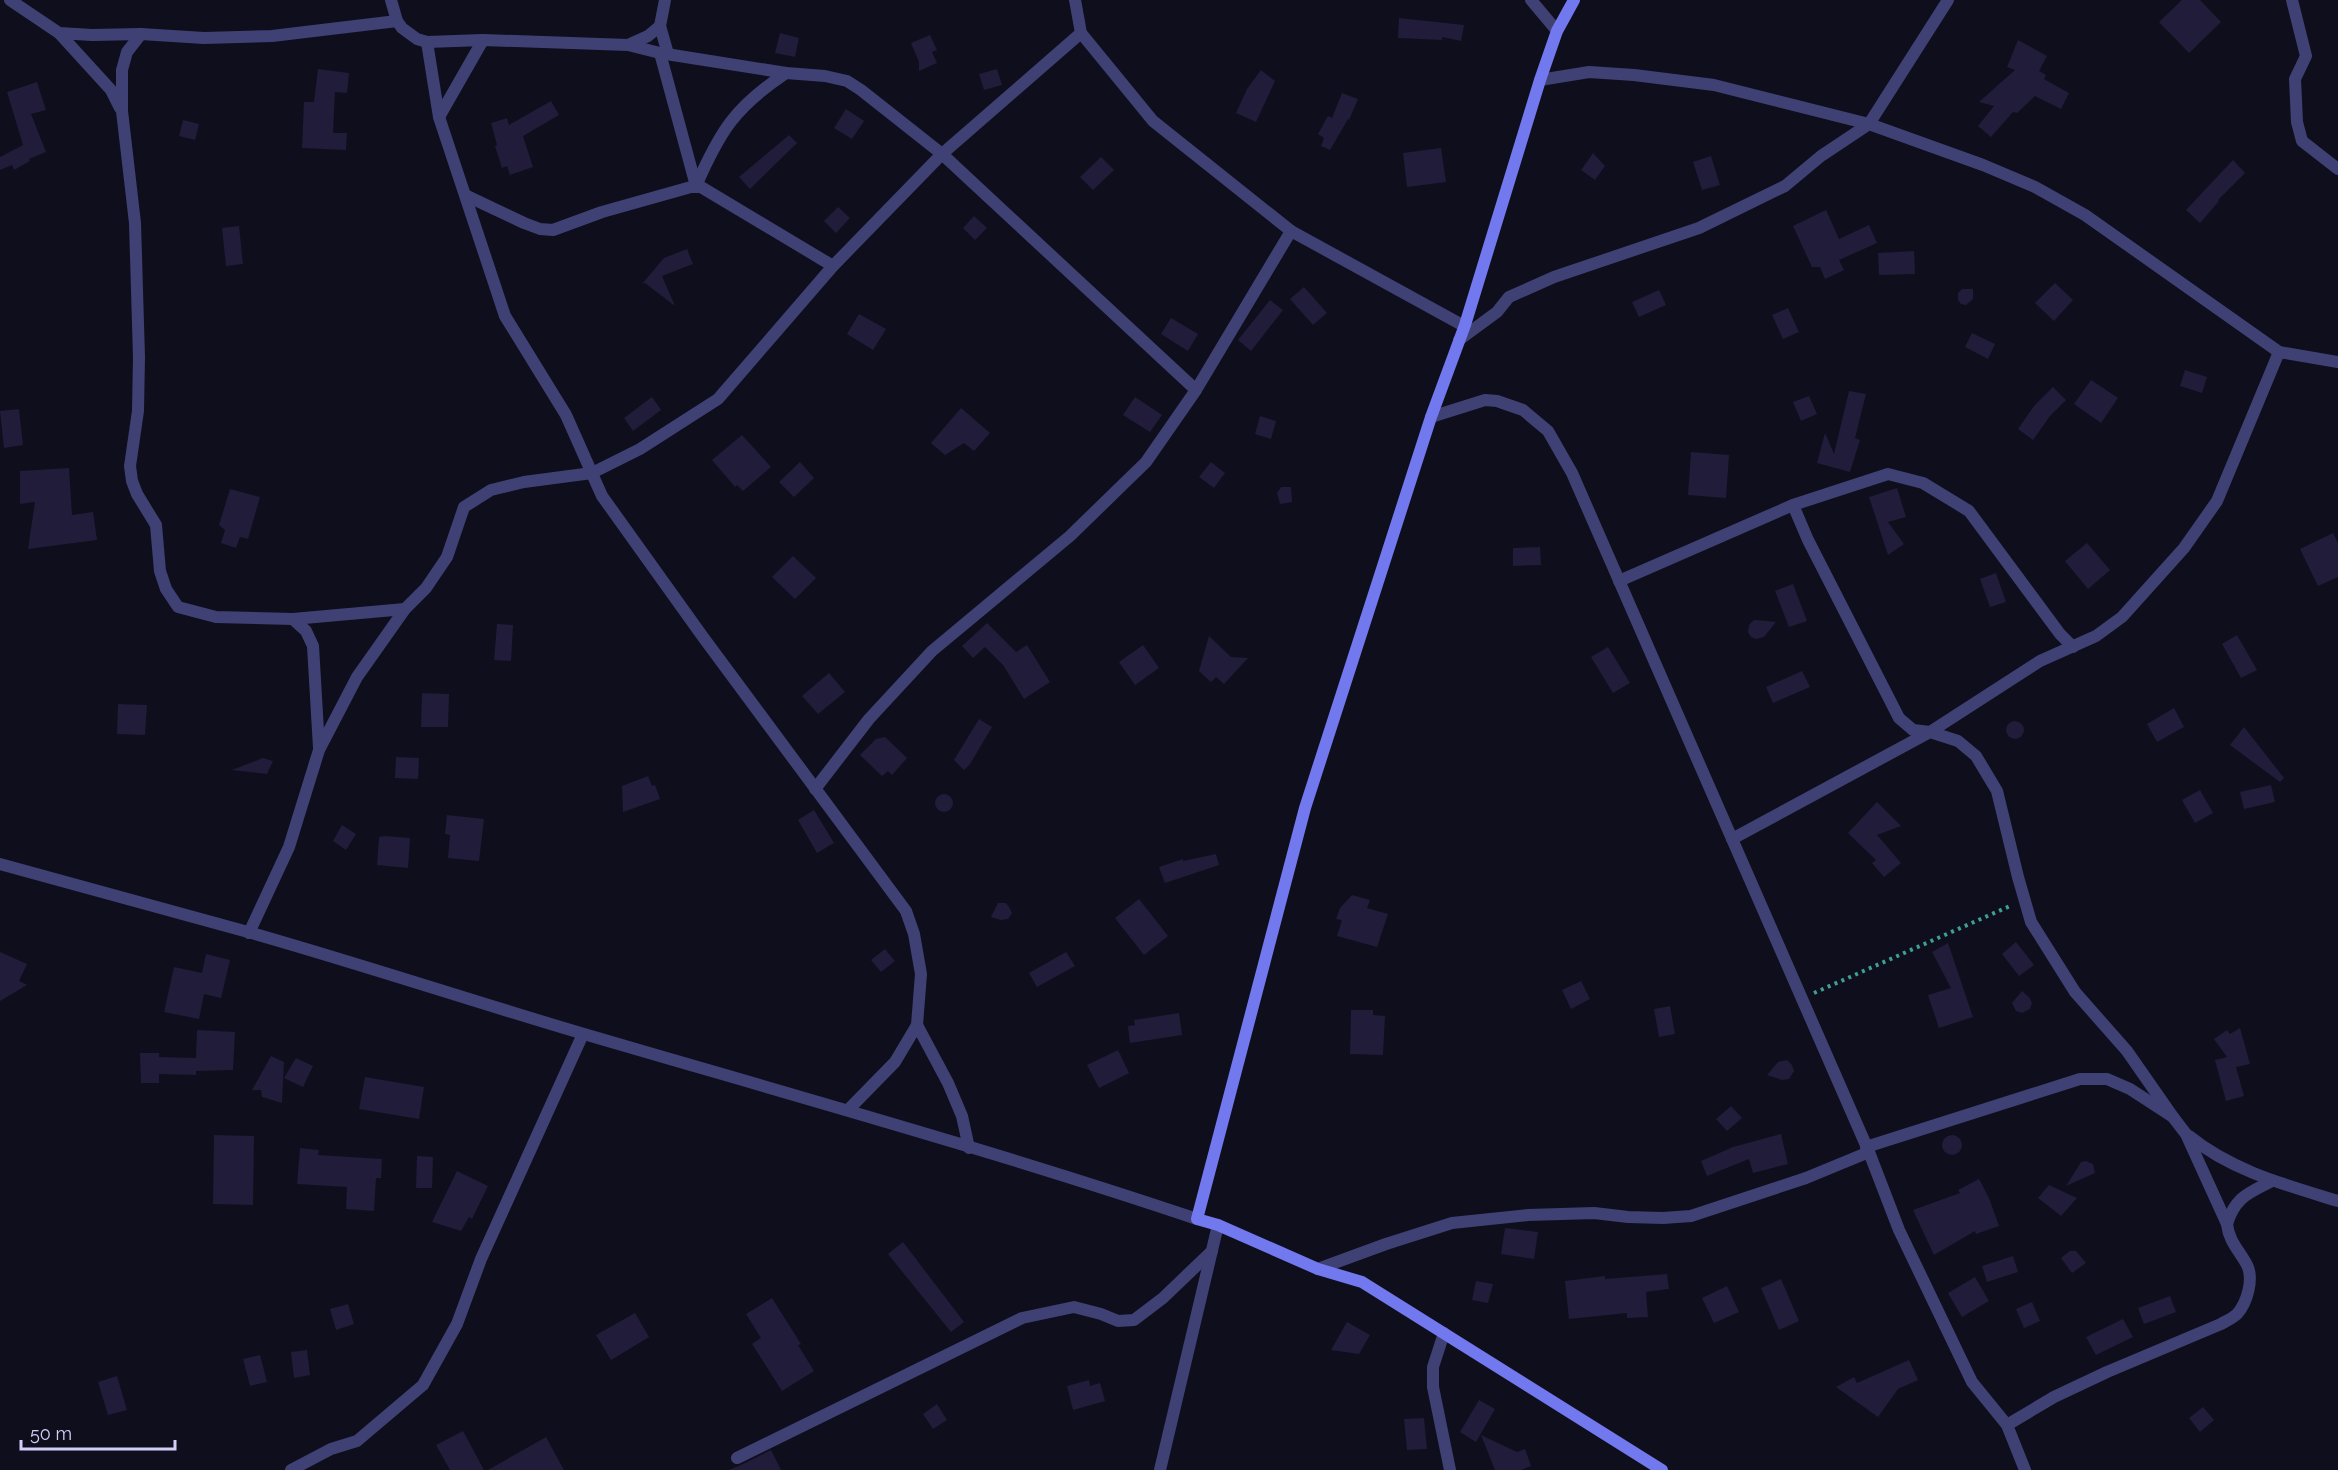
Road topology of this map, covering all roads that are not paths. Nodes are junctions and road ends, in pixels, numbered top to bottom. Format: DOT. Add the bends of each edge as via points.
graph roads {
  1 [pos="10,0"];
  2 [pos="392,0"];
  3 [pos="665,0"];
  4 [pos="1530,0"];
  5 [pos="1574,0"];
  6 [pos="1948,0"];
  7 [pos="2292,0"];
  8 [pos="1074,1"];
  9 [pos="397,21"];
  10 [pos="660,26"];
  11 [pos="1557,31"];
  12 [pos="59,33"];
  13 [pos="1081,33"];
  14 [pos="141,34"];
  15 [pos="483,40"];
  16 [pos="427,42"];
  17 [pos="628,45"];
  18 [pos="664,53"];
  19 [pos="786,73"];
  20 [pos="1540,80"];
  21 [pos="122,111"];
  22 [pos="439,117"];
  23 [pos="1869,124"];
  24 [pos="942,154"];
  25 [pos="2338,169"];
  26 [pos="696,186"];
  27 [pos="466,196"];
  28 [pos="1291,231"];
  29 [pos="833,266"];
  30 [pos="1464,326"];
  31 [pos="1459,340"];
  32 [pos="2279,352"];
  33 [pos="2338,362"];
  34 [pos="1196,390"];
  35 [pos="1431,417"];
  36 [pos="592,473"];
  37 [pos="1793,505"];
  38 [pos="1619,581"];
  39 [pos="405,609"];
  40 [pos="293,619"];
  41 [pos="2073,647"];
  42 [pos="1930,732"];
  43 [pos="319,750"];
  44 [pos="815,789"];
  45 [pos="1732,839"];
  46 [pos="0,864"];
  47 [pos="249,933"];
  48 [pos="917,1026"];
  49 [pos="583,1034"];
  50 [pos="848,1110"];
  51 [pos="2173,1117"];
  52 [pos="2186,1134"];
  53 [pos="969,1148"];
  54 [pos="1868,1150"];
  55 [pos="2272,1181"];
  56 [pos="2338,1201"];
  57 [pos="1197,1219"];
  58 [pos="2227,1224"];
  59 [pos="1218,1225"];
  60 [pos="1212,1251"];
  61 [pos="1318,1269"];
  62 [pos="1444,1333"];
  63 [pos="2007,1425"];
  64 [pos="737,1458"];
  65 [pos="291,1470"];
  66 [pos="1160,1470"];
  67 [pos="1450,1470"];
  68 [pos="1662,1470"];
  69 [pos="2025,1470"];
  1 -- 12 [label="street"];
  2 -- 9 [label="street"];
  3 -- 10 [label="street"];
  4 -- 11 [label="street"];
  5 -- 11 [label="street"];
  6 -- 23 [label="street"];
  7 -- 25 [label="street" via="2306,56 2295,80 2302,141"];
  8 -- 13 [label="street"];
  9 -- 14 [label="street" via="272,36 204,38"];
  9 -- 16 [label="street" via="409,35"];
  10 -- 17 [label="street"];
  10 -- 18 [label="street"];
  11 -- 20 [label="street"];
  12 -- 14 [label="street"];
  12 -- 21 [label="street" via="111,90"];
  13 -- 24 [label="street"];
  13 -- 28 [label="street" via="1153,121"];
  14 -- 21 [label="street" via="127,52 122,70"];
  15 -- 16 [label="street"];
  15 -- 17 [label="street"];
  15 -- 22 [label="street"];
  16 -- 22 [label="street"];
  17 -- 18 [label="street"];
  18 -- 19 [label="street"];
  18 -- 26 [label="street"];
  19 -- 24 [label="street" via="847,81"];
  19 -- 26 [label="street" via="758,92 734,116 713,146"];
  20 -- 23 [label="street" via="1588,72 1679,79"];
  20 -- 30 [label="street"];
  21 -- 40 [label="street" via="135,223 139,357 138,411 130,466 132,482 156,525 160,571 166,589 178,607 216,617"];
  22 -- 27 [label="street"];
  23 -- 31 [label="street" via="1785,186 1699,228 1554,277 1509,297 1497,312"];
  23 -- 32 [label="street" via="2035,187 2085,215"];
  24 -- 29 [label="street"];
  24 -- 34 [label="street"];
  26 -- 27 [label="street" via="552,230 524,223"];
  26 -- 29 [label="street"];
  27 -- 36 [label="street" via="505,316 566,415"];
  28 -- 30 [label="street"];
  28 -- 34 [label="street"];
  29 -- 36 [label="street" via="718,399 640,449"];
  30 -- 31 [label="street"];
  31 -- 35 [label="street"];
  32 -- 33 [label="street"];
  32 -- 41 [label="street" via="2217,501 2184,548 2122,617"];
  34 -- 44 [label="street" via="1146,462 1071,536 932,651 869,719"];
  35 -- 38 [label="street" via="1485,400 1497,401 1523,410 1548,431 1572,473"];
  35 -- 57 [label="street" via="1305,808"];
  36 -- 39 [label="street" via="491,489 464,507 447,556 426,588"];
  36 -- 44 [label="street" via="602,496"];
  37 -- 38 [label="street"];
  37 -- 41 [label="street" via="1888,474 1923,483 1970,512"];
  37 -- 42 [label="street" via="1899,718 1913,730"];
  38 -- 45 [label="street"];
  39 -- 40 [label="street"];
  39 -- 43 [label="street" via="357,677"];
  40 -- 43 [label="street" via="306,631 313,646"];
  41 -- 42 [label="street" via="2040,661"];
  42 -- 45 [label="street"];
  42 -- 51 [label="street" via="1958,741 1977,756 1997,791 2031,922 2075,992 2127,1051"];
  43 -- 47 [label="street" via="289,847"];
  44 -- 48 [label="street" via="906,910 921,974"];
  45 -- 54 [label="street"];
  46 -- 47 [label="street"];
  47 -- 49 [label="street"];
  48 -- 50 [label="street" via="895,1062"];
  48 -- 53 [label="street" via="948,1083 962,1116"];
  49 -- 50 [label="street"];
  49 -- 65 [label="street" via="481,1259 457,1324 423,1385 357,1441 331,1449"];
  50 -- 53 [label="street"];
  51 -- 52 [label="street"];
  51 -- 54 [label="street" via="2107,1079 2080,1079"];
  52 -- 55 [label="street" via="2220,1158"];
  52 -- 58 [label="street"];
  53 -- 57 [label="street"];
  54 -- 61 [label="street" via="1806,1178 1691,1216 1594,1213 1452,1223"];
  54 -- 63 [label="street" via="1899,1230 1972,1382"];
  55 -- 56 [label="street"];
  55 -- 58 [label="street" via="2241,1197"];
  57 -- 59 [label="street"];
  58 -- 63 [label="street" via="2228,1235 2248,1267 2250,1283 2237,1314 2054,1397"];
  59 -- 60 [label="street"];
  59 -- 61 [label="street"];
  60 -- 64 [label="street" via="1134,1320 1118,1321 1074,1307 1022,1318"];
  60 -- 66 [label="street"];
  61 -- 62 [label="street" via="1362,1282"];
  62 -- 67 [label="street" via="1432,1367"];
  62 -- 68 [label="street"];
  63 -- 69 [label="street"];
}
